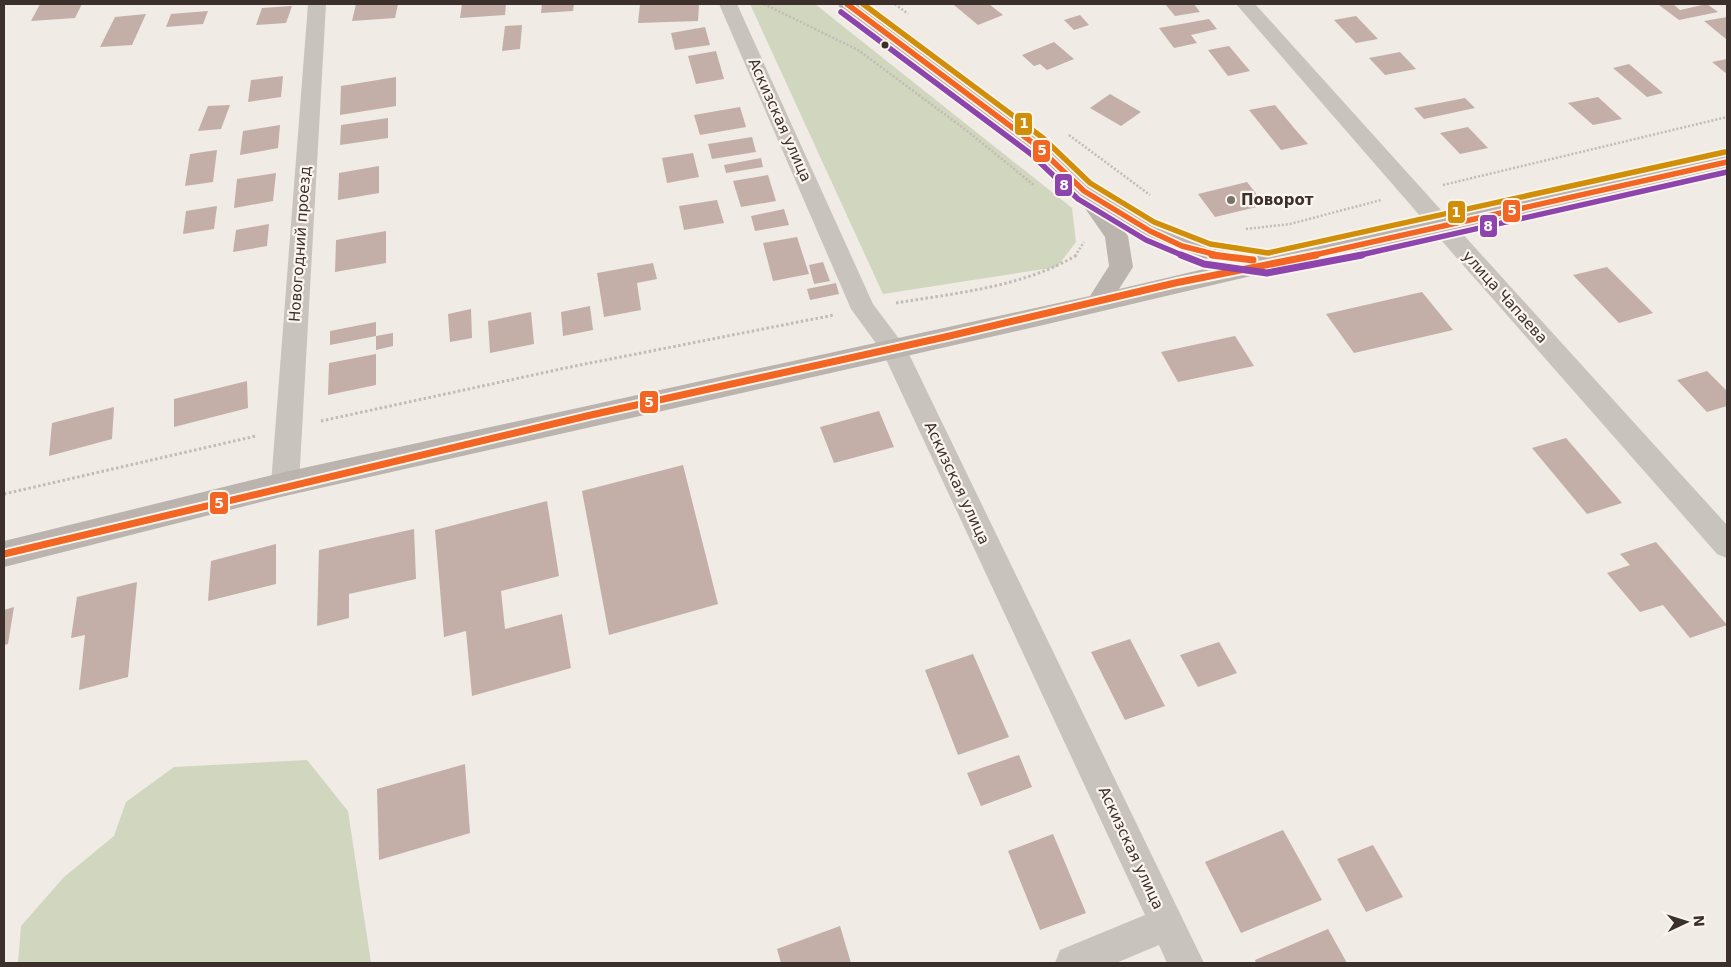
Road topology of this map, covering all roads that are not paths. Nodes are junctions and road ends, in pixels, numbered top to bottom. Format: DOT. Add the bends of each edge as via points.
graph roads {
  1 [pos="317,4"];
  2 [pos="728,4"];
  3 [pos="847,4"];
  4 [pos="1245,4"];
  5 [pos="1727,162"];
  6 [pos="1084,191"];
  7 [pos="1442,226"];
  8 [pos="1268,262"];
  9 [pos="1100,300"];
  10 [pos="893,348"];
  11 [pos="284,484"];
  12 [pos="1727,545"];
  13 [pos="4,554"];
  14 [pos="1167,924"];
  15 [pos="1073,963"];
  16 [pos="1186,963"];
  1 -- 11 [label="street, Новогодний проезд"];
  2 -- 10 [label="street, Аскизская улица" via="863,309"];
  3 -- 6 [label="main road" via="1037,146"];
  4 -- 7 [label="street, улица Чапаева"];
  5 -- 7 [label="main road"];
  6 -- 8 [label="main road" via="1150,231 1182,246 1207,254"];
  6 -- 9 [label="main road" via="1116,236 1121,267"];
  7 -- 8 [label="main road" via="1314,256"];
  7 -- 12 [label="street, улица Чапаева"];
  8 -- 9 [label="main road"];
  9 -- 10 [label="main road"];
  10 -- 11 [label="main road"];
  10 -- 14 [label="street, Аскизская улица"];
  11 -- 13 [label="main road"];
  14 -- 15 [label="street"];
  14 -- 16 [label="street, Аскизская улица"];
}
